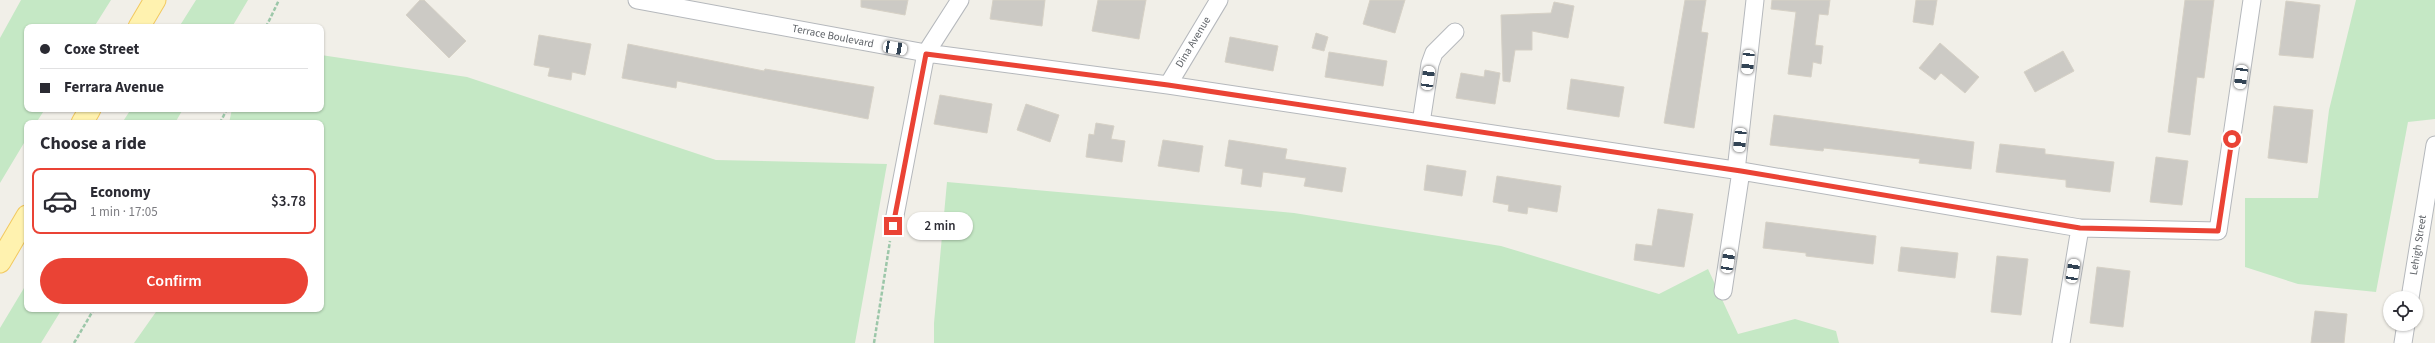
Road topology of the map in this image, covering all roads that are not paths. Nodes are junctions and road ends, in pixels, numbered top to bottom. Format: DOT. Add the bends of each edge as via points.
graph roads {
  1 [pos="155,0"];
  2 [pos="637,0"];
  3 [pos="960,0"];
  4 [pos="1219,0"];
  5 [pos="1755,0"];
  6 [pos="2252,0"];
  7 [pos="716,7"];
  8 [pos="141,24"];
  9 [pos="1454,32"];
  10 [pos="926,54"];
  11 [pos="1168,85"];
  12 [pos="1422,123"];
  13 [pos="2435,145"];
  14 [pos="1739,171"];
  15 [pos="24,221"];
  16 [pos="893,226"];
  17 [pos="2080,228"];
  18 [pos="0,262"];
  19 [pos="1723,290"];
  20 [pos="2411,291"];
  21 [pos="2405,331"];
  22 [pos="2061,343"];
  23 [pos="2402,343"];
  1 -- 8 [label="main road"];
  2 -- 7 [label="street, Terrace Boulevard"];
  3 -- 10 [label="street"];
  4 -- 11 [label="street, Dina Avenue"];
  5 -- 14 [label="street"];
  6 -- 17 [label="street, Terrace Boulevard" via="2218,231"];
  7 -- 10 [label="street, Terrace Boulevard"];
  9 -- 12 [label="street" via="1434,53 1430,64"];
  10 -- 11 [label="street, Terrace Boulevard"];
  10 -- 16 [label="street"];
  11 -- 12 [label="street, Terrace Boulevard"];
  12 -- 14 [label="street, Terrace Boulevard"];
  13 -- 20 [label="street, Lehigh Street"];
  14 -- 17 [label="street, Terrace Boulevard"];
  14 -- 19 [label="street"];
  15 -- 18 [label="main road"];
  17 -- 22 [label="street"];
  21 -- 23 [label="street"];
}
